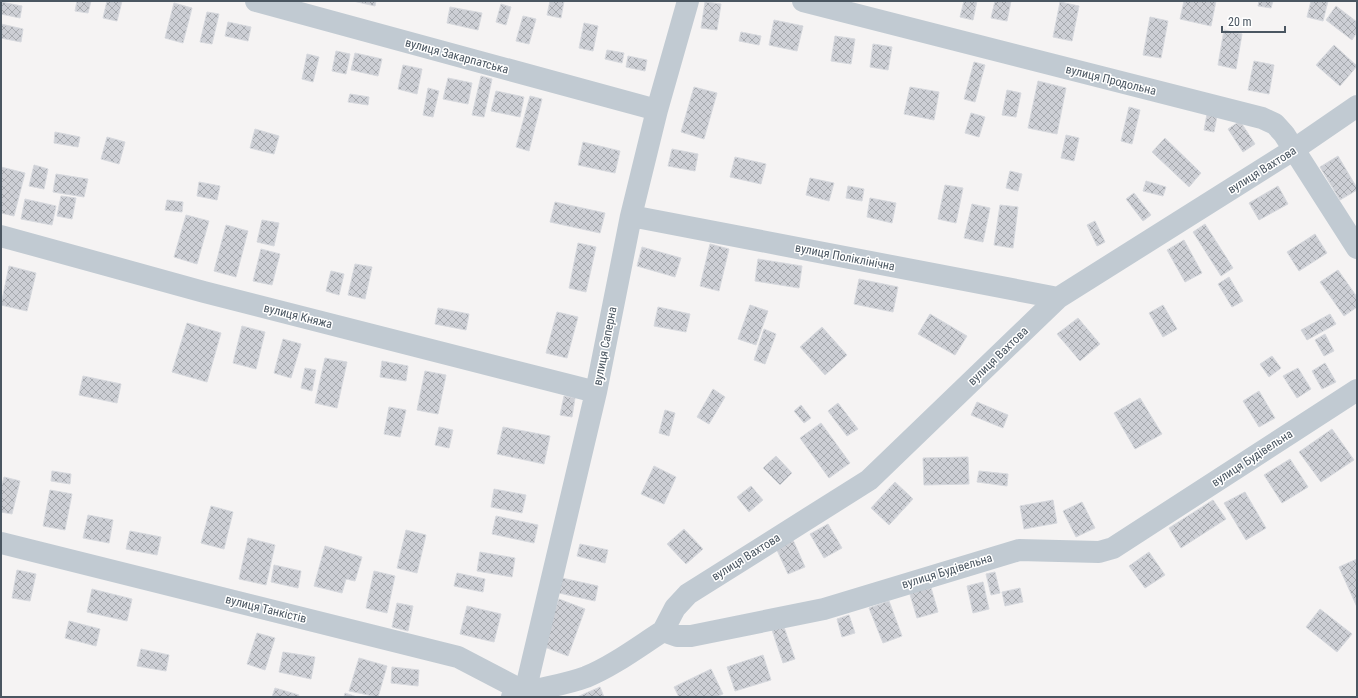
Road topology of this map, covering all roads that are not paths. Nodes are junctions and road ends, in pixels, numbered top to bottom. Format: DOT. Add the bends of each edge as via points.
graph roads {
  1 [pos="256,1"];
  2 [pos="688,1"];
  3 [pos="803,1"];
  4 [pos="1357,106"];
  5 [pos="657,110"];
  6 [pos="1293,150"];
  7 [pos="631,216"];
  8 [pos="1,236"];
  9 [pos="1357,248"];
  10 [pos="1058,298"];
  11 [pos="1357,390"];
  12 [pos="596,392"];
  13 [pos="1,542"];
  14 [pos="663,632"];
  15 [pos="518,694"];
  1 -- 5 [label="street, вулиця Закарпатська"];
  2 -- 5 [label="street, вулиця Саперна"];
  3 -- 6 [label="street, вулиця Продольна" via="1262,118 1275,124"];
  4 -- 6 [label="street, вулиця Вахтова"];
  5 -- 7 [label="street, вулиця Саперна"];
  6 -- 9 [label="street, вулиця Продольна"];
  6 -- 10 [label="street, вулиця Вахтова"];
  7 -- 10 [label="street, вулиця Поліклінічна"];
  7 -- 12 [label="street, вулиця Саперна"];
  8 -- 12 [label="street, вулиця Княжа" via="204,292"];
  10 -- 14 [label="street, вулиця Вахтова" via="869,480 688,594 675,608"];
  11 -- 14 [label="street, вулиця Будівельна" via="1113,548 1093,552 1019,550 824,609 691,636"];
  12 -- 15 [label="street, вулиця Саперна"];
  13 -- 15 [label="street, вулиця Танкістів" via="458,657"];
  14 -- 15 [label="street" via="587,676"];
}
